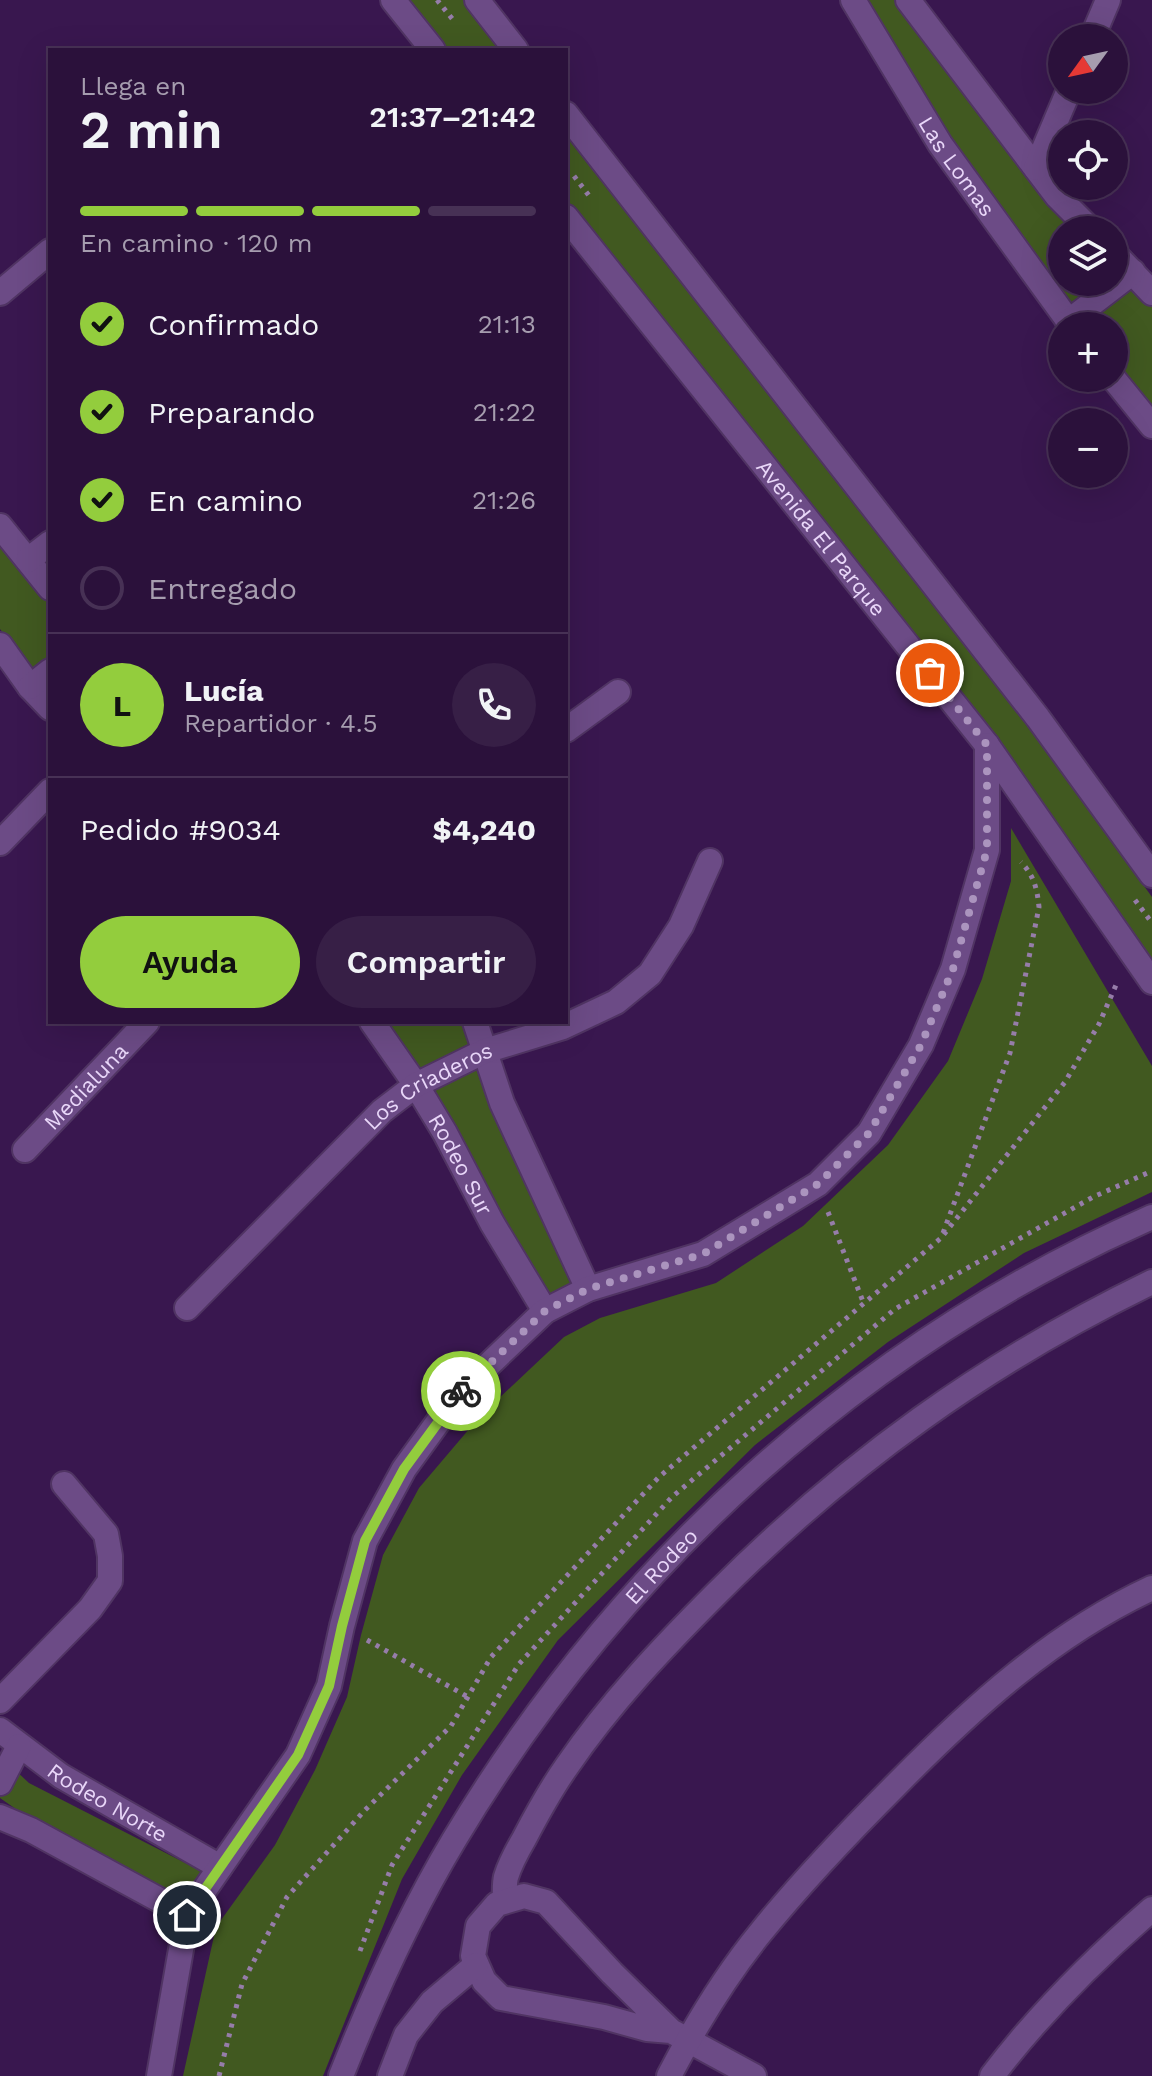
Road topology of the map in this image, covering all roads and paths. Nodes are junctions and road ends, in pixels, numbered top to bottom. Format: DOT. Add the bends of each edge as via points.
graph roads {
  1 [pos="393,0"];
  2 [pos="477,0"];
  3 [pos="853,0"];
  4 [pos="908,0"];
  5 [pos="1108,0"];
  6 [pos="1098,24"];
  7 [pos="431,48"];
  8 [pos="514,48"];
  9 [pos="1063,104"];
  10 [pos="568,117"];
  11 [pos="1036,168"];
  12 [pos="1077,216"];
  13 [pos="568,220"];
  14 [pos="48,253"];
  15 [pos="1128,267"];
  16 [pos="1133,272"];
  17 [pos="0,293"];
  18 [pos="1152,293"];
  19 [pos="1061,312"];
  20 [pos="1085,312"];
  21 [pos="1124,392"];
  22 [pos="1152,426"];
  23 [pos="0,526"];
  24 [pos="48,545"];
  25 [pos="28,560"];
  26 [pos="48,585"];
  27 [pos="0,645"];
  28 [pos="48,673"];
  29 [pos="30,687"];
  30 [pos="618,692"];
  31 [pos="48,706"];
  32 [pos="568,729"];
  33 [pos="987,745"];
  34 [pos="48,793"];
  35 [pos="0,843"];
  36 [pos="710,861"];
  37 [pos="1021,862"];
  38 [pos="1152,875"];
  39 [pos="1150,973"];
  40 [pos="1116,985"];
  41 [pos="145,1024"];
  42 [pos="373,1024"];
  43 [pos="476,1024"];
  44 [pos="485,1051"];
  45 [pos="416,1085"];
  46 [pos="25,1150"];
  47 [pos="818,1184"];
  48 [pos="1152,1217"];
  49 [pos="941,1238"];
  50 [pos="1152,1282"];
  51 [pos="588,1289"];
  52 [pos="864,1304"];
  53 [pos="187,1308"];
  54 [pos="545,1311"];
  55 [pos="64,1484"];
  56 [pos="1152,1588"];
  57 [pos="342,1626"];
  58 [pos="468,1697"];
  59 [pos="0,1701"];
  60 [pos="9,1738"];
  61 [pos="0,1783"];
  62 [pos="0,1817"];
  63 [pos="220,1867"];
  64 [pos="505,1901"];
  65 [pos="1152,1909"];
  66 [pos="187,1915"];
  67 [pos="476,1965"];
  68 [pos="679,2036"];
  69 [pos="159,2076"];
  70 [pos="219,2076"];
  71 [pos="341,2076"];
  72 [pos="390,2076"];
  73 [pos="669,2076"];
  74 [pos="754,2076"];
  75 [pos="992,2076"];
  1 -- 7 [label="street"];
  2 -- 8 [label="street"];
  3 -- 19 [label="street, Las Lomas" via="940,144"];
  4 -- 11 [label="street"];
  5 -- 6 [label="street"];
  9 -- 11 [label="street"];
  10 -- 38 [label="street" via="1038,718"];
  11 -- 12 [label="street"];
  13 -- 33 [label="street, Avenida El Parque"];
  14 -- 17 [label="street"];
  15 -- 16 [label="street"];
  16 -- 18 [label="street"];
  16 -- 20 [label="street"];
  21 -- 22 [label="street"];
  23 -- 25 [label="street"];
  24 -- 25 [label="street"];
  25 -- 26 [label="street"];
  27 -- 29 [label="street"];
  28 -- 29 [label="street"];
  29 -- 31 [label="street"];
  30 -- 32 [label="street"];
  33 -- 39 [label="street, Avenida El Parque"];
  33 -- 47 [label="street" via="987,850 953,969 921,1045 869,1133"];
  34 -- 35 [label="street"];
  36 -- 44 [label="street, Los Criaderos" via="681,926 650,974 616,1002 563,1027"];
  37 -- 49 [label="path" via="1036,886 1039,907 1010,1053"];
  40 -- 49 [label="path" via="1065,1082"];
  41 -- 46 [label="street, Medialuna"];
  42 -- 45 [label="street, Rodeo Sur"];
  43 -- 44 [label="street"];
  44 -- 45 [label="street, Los Criaderos"];
  44 -- 51 [label="street" via="502,1103"];
  45 -- 53 [label="street, Los Criaderos" via="382,1111"];
  45 -- 54 [label="street, Rodeo Sur"];
  47 -- 51 [label="street" via="703,1254"];
  47 -- 52 [label="path"];
  48 -- 71 [label="street, El Rodeo" via="1042,1270 908,1353 766,1463 660,1565 568,1672 481,1795 420,1901"];
  49 -- 52 [label="path"];
  50 -- 64 [label="street" via="1035,1344 935,1408 856,1467 750,1560 592,1730 546,1796 513,1859"];
  51 -- 54 [label="street"];
  52 -- 58 [label="path" via="659,1477 491,1657"];
  54 -- 57 [label="street" via="459,1393 404,1469 365,1541"];
  55 -- 59 [label="street" via="106,1534 110,1581 90,1609"];
  56 -- 68 [label="street" via="1048,1649 952,1730 776,1914"];
  57 -- 58 [label="path"];
  57 -- 63 [label="street" via="329,1686 298,1755"];
  58 -- 70 [label="path" via="451,1726 287,1897 242,1984"];
  60 -- 61 [label="street"];
  60 -- 63 [label="street, Rodeo Norte" via="61,1776"];
  62 -- 66 [label="street"];
  63 -- 66 [label="street"];
  64 -- 67 [label="street" via="478,1926"];
  64 -- 68 [label="street" via="524,1896 546,1902"];
  65 -- 75 [label="street" via="1061,1994"];
  66 -- 69 [label="street"];
  67 -- 68 [label="street" via="501,1998"];
  67 -- 72 [label="street" via="432,2002 406,2035"];
  68 -- 73 [label="street"];
  68 -- 74 [label="street"];
}
